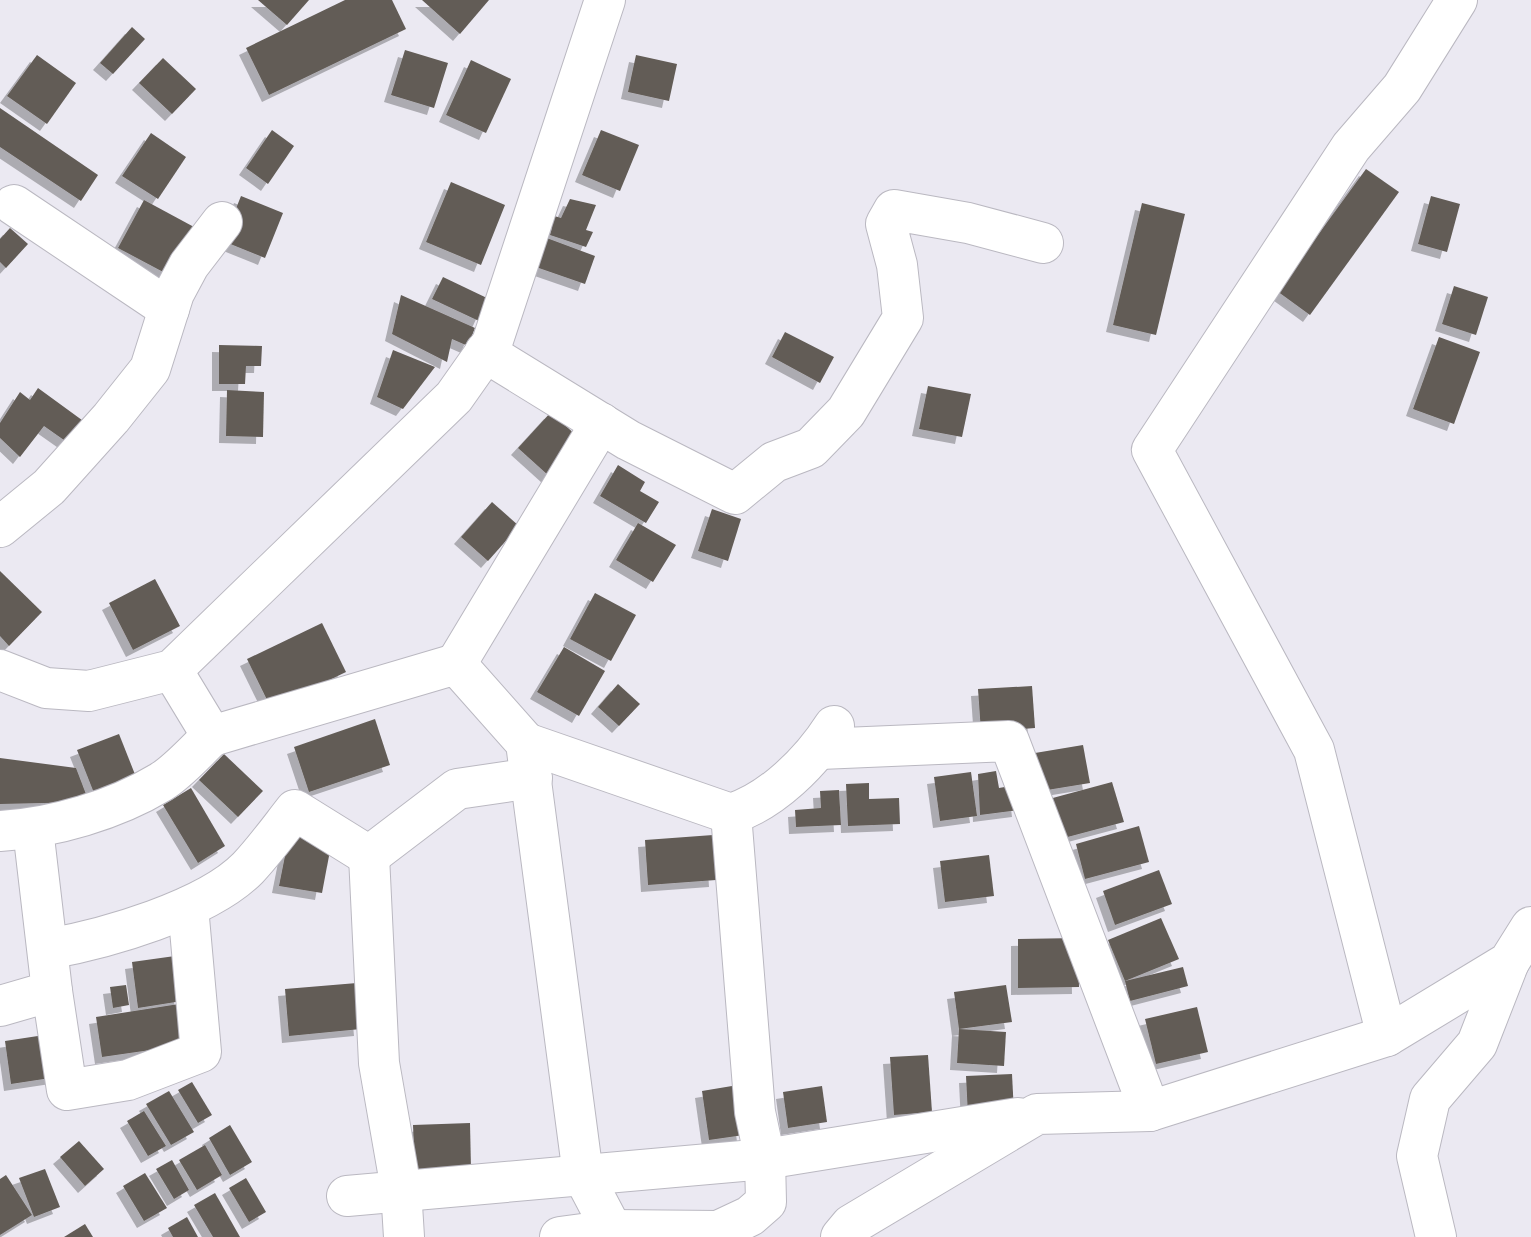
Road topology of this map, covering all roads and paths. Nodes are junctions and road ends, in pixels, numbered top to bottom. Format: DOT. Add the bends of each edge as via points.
graph roads {
  1 [pos="605,0"];
  2 [pos="1457,0"];
  3 [pos="14,205"];
  4 [pos="222,222"];
  5 [pos="1043,243"];
  6 [pos="169,309"];
  7 [pos="485,352"];
  8 [pos="601,423"];
  9 [pos="0,527"];
  10 [pos="456,664"];
  11 [pos="0,670"];
  12 [pos="172,670"];
  13 [pos="212,736"];
  14 [pos="529,761"];
  15 [pos="731,814"];
  16 [pos="16,830"];
  17 [pos="369,856"];
  18 [pos="188,907"];
  19 [pos="1531,927"];
  20 [pos="48,949"];
  21 [pos="1509,962"];
  22 [pos="52,991"];
  23 [pos="0,1006"];
  24 [pos="1387,1036"];
  25 [pos="1150,1111"];
  26 [pos="1037,1114"];
  27 [pos="765,1159"];
  28 [pos="583,1175"];
  29 [pos="401,1189"];
  30 [pos="347,1196"];
  31 [pos="612,1230"];
  32 [pos="404,1237"];
  33 [pos="560,1237"];
  34 [pos="841,1237"];
  35 [pos="1436,1237"];
  1 -- 7 [label="street"];
  2 -- 24 [label="street" via="1402,88 1351,147 1152,450 1314,750"];
  3 -- 6 [label="street"];
  4 -- 6 [label="street" via="189,265"];
  5 -- 8 [label="street" via="894,210 886,224 903,318 846,412 811,448 774,462 735,494"];
  6 -- 9 [label="street" via="150,369 49,487"];
  7 -- 8 [label="street"];
  7 -- 12 [label="street" via="454,397"];
  8 -- 10 [label="street"];
  10 -- 13 [label="street"];
  10 -- 14 [label="street"];
  11 -- 12 [label="street" via="46,688 89,691"];
  12 -- 13 [label="street"];
  13 -- 16 [label="street" via="162,782 108,806"];
  14 -- 15 [label="street"];
  14 -- 17 [label="street" via="457,789"];
  14 -- 28 [label="street"];
  15 -- 25 [label="street" via="754,807 827,737 1009,741"];
  15 -- 27 [label="street" via="755,1112"];
  16 -- 20 [label="street"];
  17 -- 18 [label="street" via="295,810 246,870"];
  17 -- 29 [label="street" via="379,1063"];
  18 -- 20 [label="street" via="98,940"];
  18 -- 22 [label="street" via="201,1052 128,1080 67,1090"];
  19 -- 21 [label="street"];
  20 -- 22 [label="street"];
  21 -- 24 [label="street"];
  21 -- 35 [label="street" via="1477,1044 1430,1099 1417,1156"];
  22 -- 23 [label="street"];
  24 -- 25 [label="street"];
  25 -- 26 [label="street"];
  26 -- 27 [label="street"];
  26 -- 34 [label="street" via="851,1225"];
  27 -- 28 [label="street"];
  27 -- 31 [label="street" via="766,1202 718,1231"];
  28 -- 29 [label="street"];
  28 -- 31 [label="street"];
  29 -- 30 [label="street"];
  29 -- 32 [label="street"];
  31 -- 33 [label="street"];
}
